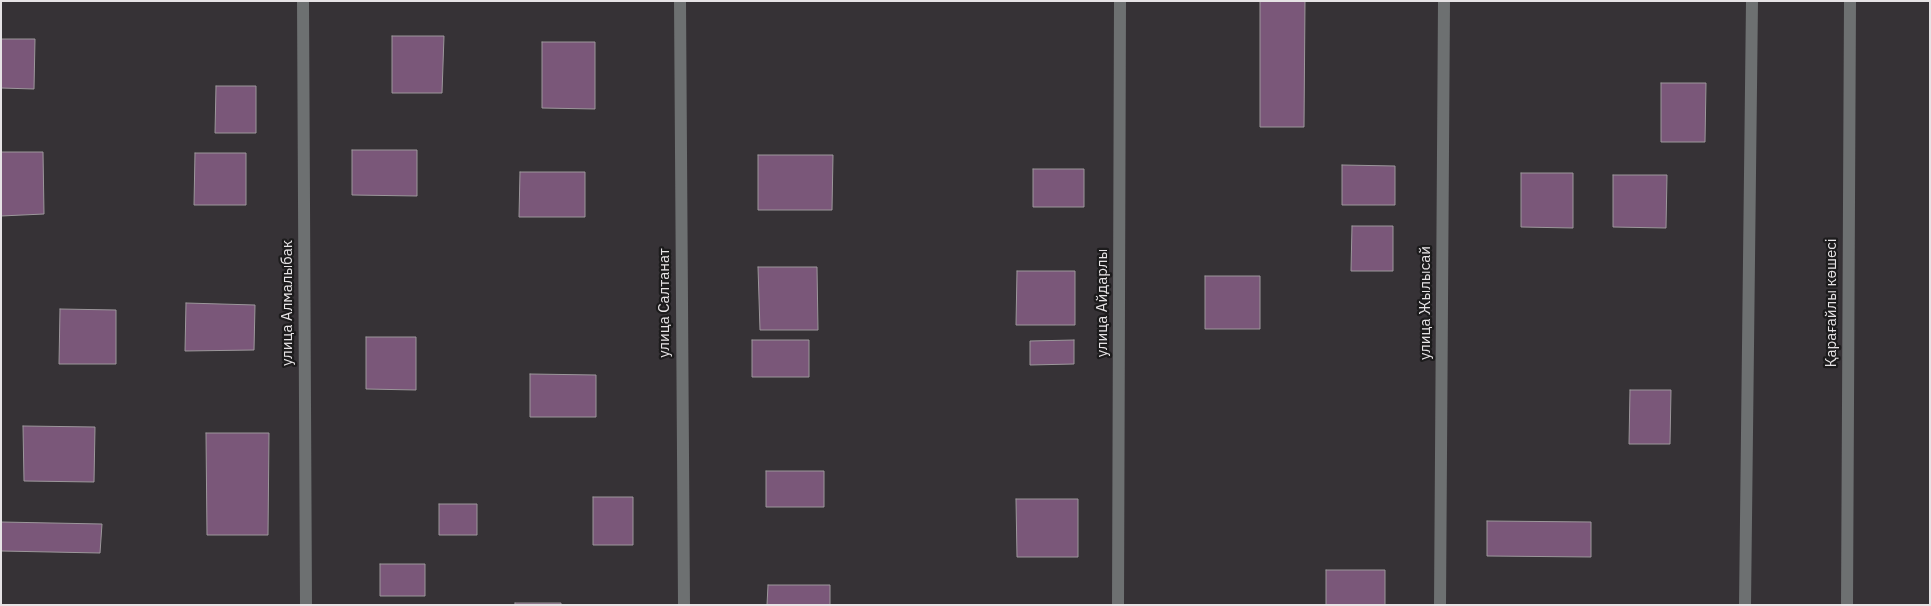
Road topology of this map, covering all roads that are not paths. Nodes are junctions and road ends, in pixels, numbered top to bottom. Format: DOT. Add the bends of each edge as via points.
graph roads {
  1 [pos="303,1"];
  2 [pos="680,1"];
  3 [pos="1120,1"];
  4 [pos="1444,1"];
  5 [pos="1752,1"];
  6 [pos="1850,1"];
  7 [pos="306,605"];
  8 [pos="684,605"];
  9 [pos="1118,605"];
  10 [pos="1440,605"];
  11 [pos="1745,605"];
  12 [pos="1847,605"];
  1 -- 7 [label="street, улица Алмалыбак"];
  2 -- 8 [label="street, улица Салтанат"];
  3 -- 9 [label="street, улица Айдарлы"];
  4 -- 10 [label="street, улица Жылысай"];
  5 -- 11 [label="street"];
  6 -- 12 [label="street, Қарағайлы көшесі"];
}
